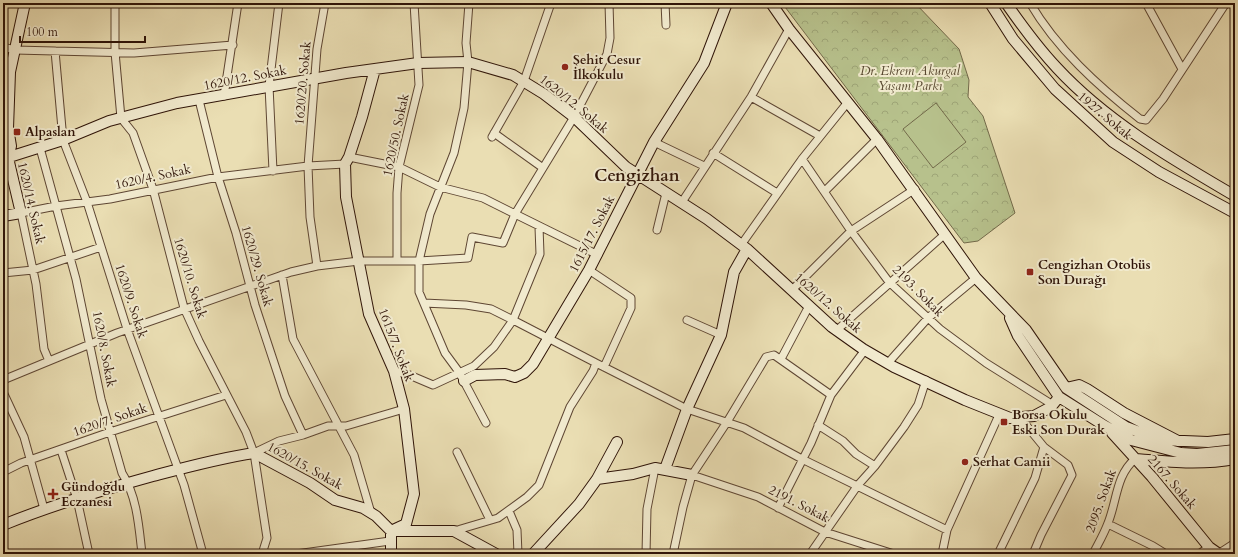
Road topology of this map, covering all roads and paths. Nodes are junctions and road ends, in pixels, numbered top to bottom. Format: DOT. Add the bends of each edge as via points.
graph roads {
  1 [pos="26,3"];
  2 [pos="115,3"];
  3 [pos="238,3"];
  4 [pos="279,3"];
  5 [pos="324,3"];
  6 [pos="414,3"];
  7 [pos="469,3"];
  8 [pos="551,3"];
  9 [pos="609,3"];
  10 [pos="665,3"];
  11 [pos="727,3"];
  12 [pos="771,3"];
  13 [pos="990,3"];
  14 [pos="1006,3"];
  15 [pos="1030,3"];
  16 [pos="1146,3"];
  17 [pos="1226,3"];
  18 [pos="666,25"];
  19 [pos="789,29"];
  20 [pos="233,45"];
  21 [pos="3,47"];
  22 [pos="15,50"];
  23 [pos="55,51"];
  24 [pos="115,52"];
  25 [pos="468,62"];
  26 [pos="418,63"];
  27 [pos="375,69"];
  28 [pos="1182,69"];
  29 [pos="316,79"];
  30 [pos="524,81"];
  31 [pos="269,86"];
  32 [pos="224,96"];
  33 [pos="751,97"];
  34 [pos="199,100"];
  35 [pos="848,102"];
  36 [pos="574,117"];
  37 [pos="121,118"];
  38 [pos="820,136"];
  39 [pos="878,139"];
  40 [pos="63,140"];
  41 [pos="654,142"];
  42 [pos="40,148"];
  43 [pos="713,154"];
  44 [pos="5,159"];
  45 [pos="802,159"];
  46 [pos="347,161"];
  47 [pos="308,166"];
  48 [pos="704,166"];
  49 [pos="399,167"];
  50 [pos="544,168"];
  51 [pos="273,171"];
  52 [pos="637,175"];
  53 [pos="218,177"];
  54 [pos="440,187"];
  55 [pos="153,189"];
  56 [pos="915,189"];
  57 [pos="825,191"];
  58 [pos="666,192"];
  59 [pos="778,193"];
  60 [pos="1235,196"];
  61 [pos="87,202"];
  62 [pos="682,202"];
  63 [pos="56,206"];
  64 [pos="21,213"];
  65 [pos="1235,213"];
  66 [pos="515,214"];
  67 [pos="3,216"];
  68 [pos="539,227"];
  69 [pos="657,230"];
  70 [pos="851,231"];
  71 [pos="944,235"];
  72 [pos="101,247"];
  73 [pos="744,247"];
  74 [pos="598,255"];
  75 [pos="71,258"];
  76 [pos="397,260"];
  77 [pos="419,260"];
  78 [pos="359,261"];
  79 [pos="317,266"];
  80 [pos="33,270"];
  81 [pos="589,270"];
  82 [pos="3,273"];
  83 [pos="282,275"];
  84 [pos="976,278"];
  85 [pos="889,282"];
  86 [pos="250,286"];
  87 [pos="792,290"];
  88 [pos="424,303"];
  89 [pos="809,306"];
  90 [pos="184,308"];
  91 [pos="1008,312"];
  92 [pos="928,318"];
  93 [pos="513,320"];
  94 [pos="687,320"];
  95 [pos="127,329"];
  96 [pos="837,330"];
  97 [pos="721,335"];
  98 [pos="548,337"];
  99 [pos="90,345"];
  100 [pos="865,350"];
  101 [pos="781,359"];
  102 [pos="49,361"];
  103 [pos="596,363"];
  104 [pos="888,363"];
  105 [pos="604,367"];
  106 [pos="394,371"];
  107 [pos="461,377"];
  108 [pos="3,380"];
  109 [pos="926,380"];
  110 [pos="1066,388"];
  111 [pos="3,392"];
  112 [pos="226,395"];
  113 [pos="831,395"];
  114 [pos="1056,401"];
  115 [pos="404,409"];
  116 [pos="687,409"];
  117 [pos="999,415"];
  118 [pos="157,416"];
  119 [pos="1010,418"];
  120 [pos="727,422"];
  121 [pos="486,423"];
  122 [pos="818,425"];
  123 [pos="340,426"];
  124 [pos="1106,426"];
  125 [pos="110,432"];
  126 [pos="303,435"];
  127 [pos="1235,439"];
  128 [pos="617,442"];
  129 [pos="1044,447"];
  130 [pos="61,450"];
  131 [pos="1235,450"];
  132 [pos="457,452"];
  133 [pos="254,453"];
  134 [pos="802,459"];
  135 [pos="1135,459"];
  136 [pos="1235,459"];
  137 [pos="31,460"];
  138 [pos="876,466"];
  139 [pos="660,468"];
  140 [pos="178,469"];
  141 [pos="3,472"];
  142 [pos="692,475"];
  143 [pos="598,479"];
  144 [pos="128,483"];
  145 [pos="858,485"];
  146 [pos="78,499"];
  147 [pos="778,508"];
  148 [pos="44,509"];
  149 [pos="509,511"];
  150 [pos="371,513"];
  151 [pos="490,520"];
  152 [pos="1108,524"];
  153 [pos="3,525"];
  154 [pos="947,530"];
  155 [pos="454,531"];
  156 [pos="825,532"];
  157 [pos="391,536"];
  158 [pos="1235,543"];
  159 [pos="1209,547"];
  160 [pos="312,553"];
  161 [pos="89,554"];
  162 [pos="142,554"];
  163 [pos="203,554"];
  164 [pos="262,554"];
  165 [pos="296,554"];
  166 [pos="391,554"];
  167 [pos="496,554"];
  168 [pos="518,554"];
  169 [pos="533,554"];
  170 [pos="646,554"];
  171 [pos="673,554"];
  172 [pos="722,554"];
  173 [pos="730,554"];
  174 [pos="810,554"];
  175 [pos="894,554"];
  176 [pos="942,554"];
  177 [pos="998,554"];
  178 [pos="1033,554"];
  179 [pos="1093,554"];
  180 [pos="1166,554"];
  181 [pos="1199,554"];
  182 [pos="1218,554"];
  1 -- 22 [label="main road, 1620/14. Sokak"];
  2 -- 24 [label="street"];
  3 -- 20 [label="street"];
  4 -- 31 [label="street"];
  5 -- 29 [label="street, 1620/20. Sokak" via="317,49"];
  6 -- 26 [label="street, 1620/50. Sokak"];
  7 -- 25 [label="street" via="466,43"];
  8 -- 30 [label="street"];
  9 -- 36 [label="street" via="610,38 607,54"];
  10 -- 18 [label="street"];
  11 -- 41 [label="main road, 1615/17. Sokak" via="704,63"];
  12 -- 19 [label="main road"];
  13 -- 65 [label="main road, 1927. Sokak" via="1013,39 1055,89 1113,142 1159,172"];
  14 -- 60 [label="main road, 1927. Sokak" via="1057,69 1092,101 1133,134"];
  15 -- 28 [label="street" via="1063,48 1104,91 1140,119 1146,120"];
  16 -- 28 [label="street"];
  17 -- 28 [label="street"];
  19 -- 33 [label="street"];
  19 -- 35 [label="main road"];
  20 -- 24 [label="street"];
  20 -- 32 [label="street"];
  21 -- 22 [label="street"];
  22 -- 23 [label="street"];
  22 -- 44 [label="main road, 1620/14. Sokak" via="10,72 8,128 11,146"];
  23 -- 24 [label="street"];
  23 -- 40 [label="street, 1620/9. Sokak"];
  24 -- 37 [label="street"];
  25 -- 26 [label="main road, 1620/12. Sokak"];
  25 -- 30 [label="main road, 1620/12. Sokak" via="513,75"];
  25 -- 54 [label="street" via="464,108 456,146"];
  26 -- 27 [label="main road, 1620/12. Sokak"];
  26 -- 49 [label="street, 1620/50. Sokak" via="419,85"];
  27 -- 29 [label="main road, 1620/12. Sokak"];
  27 -- 46 [label="main road, 1615/7. Sokak"];
  29 -- 31 [label="main road, 1620/12. Sokak"];
  29 -- 47 [label="street, 1620/20. Sokak"];
  30 -- 36 [label="main road, 1620/12. Sokak"];
  30 -- 50 [label="street" via="493,135"];
  31 -- 32 [label="main road, 1620/12. Sokak"];
  31 -- 51 [label="street"];
  32 -- 34 [label="main road, 1620/12. Sokak"];
  33 -- 38 [label="street"];
  33 -- 43 [label="street"];
  34 -- 37 [label="main road, 1620/12. Sokak" via="177,103"];
  34 -- 53 [label="street, 1620/29. Sokak"];
  35 -- 38 [label="street"];
  35 -- 39 [label="main road"];
  36 -- 50 [label="street"];
  36 -- 52 [label="main road, 1620/12. Sokak" via="616,159"];
  37 -- 40 [label="main road, 1620/12. Sokak"];
  37 -- 55 [label="street, 1620/10. Sokak" via="133,133"];
  38 -- 45 [label="street"];
  39 -- 56 [label="main road"];
  39 -- 57 [label="street"];
  40 -- 42 [label="main road, 1620/12. Sokak"];
  40 -- 61 [label="street, 1620/9. Sokak"];
  41 -- 48 [label="street"];
  41 -- 52 [label="main road, 1615/17. Sokak"];
  42 -- 44 [label="main road, 1620/12. Sokak"];
  42 -- 63 [label="street, 1620/8. Sokak"];
  43 -- 48 [label="street"];
  43 -- 59 [label="street"];
  44 -- 64 [label="main road, 1620/14. Sokak"];
  45 -- 57 [label="street, 2193. Sokak"];
  45 -- 59 [label="street"];
  46 -- 47 [label="street, 1620/4. Sokak"];
  46 -- 49 [label="street, 1620/4. Sokak"];
  46 -- 78 [label="main road, 1615/7. Sokak" via="346,197"];
  47 -- 51 [label="street, 1620/4. Sokak"];
  47 -- 79 [label="street, 1620/20. Sokak" via="310,217"];
  48 -- 62 [label="street"];
  49 -- 54 [label="street, 1620/4. Sokak"];
  49 -- 76 [label="street, 1620/50. Sokak" via="396,193"];
  50 -- 66 [label="street"];
  51 -- 53 [label="street, 1620/4. Sokak"];
  52 -- 58 [label="main road, 1620/12. Sokak"];
  52 -- 74 [label="main road, 1615/17. Sokak"];
  53 -- 55 [label="street, 1620/4. Sokak"];
  53 -- 86 [label="street, 1620/29. Sokak"];
  54 -- 66 [label="street, 1620/4. Sokak" via="484,198"];
  54 -- 77 [label="street" via="430,214"];
  55 -- 61 [label="street, 1620/4. Sokak"];
  55 -- 90 [label="street, 1620/10. Sokak"];
  56 -- 70 [label="street"];
  56 -- 71 [label="main road"];
  57 -- 70 [label="street, 2193. Sokak"];
  58 -- 62 [label="main road, 1620/12. Sokak"];
  58 -- 69 [label="street"];
  59 -- 73 [label="street"];
  61 -- 63 [label="street, 1620/4. Sokak"];
  61 -- 72 [label="street, 1620/9. Sokak"];
  62 -- 73 [label="main road, 1620/12. Sokak"];
  63 -- 64 [label="street, 1620/4. Sokak"];
  63 -- 75 [label="street, 1620/8. Sokak"];
  64 -- 67 [label="main road, 1620/4. Sokak"];
  64 -- 80 [label="street, 1620/14. Sokak"];
  66 -- 68 [label="street, 1620/4. Sokak"];
  66 -- 77 [label="street" via="503,243 472,237 468,258"];
  68 -- 74 [label="street, 1620/4. Sokak"];
  68 -- 93 [label="street" via="540,254"];
  70 -- 85 [label="street, 2193. Sokak"];
  70 -- 87 [label="street"];
  71 -- 84 [label="main road"];
  71 -- 85 [label="street"];
  72 -- 75 [label="street"];
  72 -- 95 [label="street, 1620/9. Sokak"];
  73 -- 87 [label="main road, 1620/12. Sokak"];
  73 -- 97 [label="main road" via="734,272"];
  74 -- 81 [label="main road, 1615/17. Sokak"];
  75 -- 80 [label="street"];
  75 -- 99 [label="street, 1620/8. Sokak" via="85,312"];
  76 -- 77 [label="street"];
  76 -- 78 [label="street"];
  77 -- 88 [label="street" via="419,292"];
  78 -- 79 [label="street"];
  78 -- 106 [label="main road, 1615/7. Sokak" via="369,314"];
  79 -- 83 [label="street"];
  80 -- 82 [label="street"];
  80 -- 102 [label="street, 1620/14. Sokak" via="44,348"];
  81 -- 98 [label="main road, 1615/17. Sokak"];
  81 -- 105 [label="street" via="632,298 631,308"];
  83 -- 86 [label="street"];
  83 -- 123 [label="street" via="294,339"];
  84 -- 91 [label="main road"];
  84 -- 92 [label="street"];
  85 -- 92 [label="street, 2193. Sokak"];
  85 -- 96 [label="street"];
  86 -- 90 [label="street"];
  86 -- 126 [label="street, 1620/29. Sokak" via="284,396"];
  87 -- 89 [label="main road, 1620/12. Sokak"];
  88 -- 93 [label="street" via="491,309"];
  88 -- 107 [label="street" via="445,353"];
  89 -- 96 [label="main road, 1620/12. Sokak"];
  89 -- 101 [label="street"];
  90 -- 95 [label="street"];
  90 -- 112 [label="street, 1620/10. Sokak"];
  91 -- 110 [label="main road" via="1026,330"];
  91 -- 114 [label="main road" via="1018,336"];
  92 -- 104 [label="street"];
  92 -- 114 [label="street, 2193. Sokak" via="986,363"];
  93 -- 98 [label="street"];
  93 -- 107 [label="street" via="494,347"];
  94 -- 97 [label="street"];
  95 -- 99 [label="street"];
  95 -- 118 [label="street, 1620/9. Sokak"];
  96 -- 100 [label="main road, 1620/12. Sokak"];
  97 -- 116 [label="main road"];
  98 -- 103 [label="street"];
  98 -- 107 [label="main road, 1615/17. Sokak" via="533,364 524,373 515,377 505,374"];
  99 -- 102 [label="street"];
  99 -- 125 [label="street, 1620/8. Sokak"];
  100 -- 104 [label="main road, 1620/12. Sokak"];
  100 -- 113 [label="street"];
  101 -- 113 [label="street"];
  101 -- 120 [label="street" via="774,355 766,357"];
  102 -- 108 [label="street"];
  103 -- 105 [label="street"];
  103 -- 149 [label="street" via="570,407 539,485"];
  104 -- 109 [label="main road, 1620/12. Sokak"];
  105 -- 116 [label="street"];
  106 -- 107 [label="street" via="433,385"];
  106 -- 115 [label="main road, 1615/7. Sokak"];
  107 -- 121 [label="street"];
  109 -- 117 [label="main road, 1620/12. Sokak"];
  109 -- 138 [label="street" via="918,405"];
  110 -- 114 [label="street, 1620/12. Sokak"];
  110 -- 127 [label="main road" via="1078,385 1087,388 1124,413 1180,442"];
  111 -- 137 [label="street" via="24,437"];
  112 -- 118 [label="street, 1620/7. Sokak"];
  112 -- 133 [label="street, 1620/10. Sokak"];
  113 -- 122 [label="street"];
  114 -- 119 [label="main road, 1620/12. Sokak" via="1034,416"];
  114 -- 124 [label="main road"];
  115 -- 123 [label="street, 1620/15. Sokak"];
  115 -- 157 [label="main road, 1615/7. Sokak" via="414,494 406,524"];
  116 -- 120 [label="street"];
  116 -- 139 [label="main road"];
  117 -- 119 [label="main road, 1620/12. Sokak"];
  117 -- 154 [label="street"];
  118 -- 125 [label="street, 1620/7. Sokak"];
  118 -- 140 [label="street, 1620/9. Sokak"];
  119 -- 129 [label="street, 1620/12. Sokak" via="1026,425"];
  120 -- 134 [label="street" via="744,428"];
  120 -- 142 [label="street"];
  122 -- 134 [label="street"];
  122 -- 138 [label="street"];
  123 -- 126 [label="street, 1620/15. Sokak" via="328,426"];
  123 -- 150 [label="street" via="354,455"];
  124 -- 131 [label="main road" via="1138,443 1181,453"];
  124 -- 135 [label="main road, 2167. Sokak"];
  125 -- 130 [label="street, 1620/7. Sokak"];
  125 -- 144 [label="street, 1620/8. Sokak" via="122,473"];
  126 -- 133 [label="street, 1620/15. Sokak" via="280,441"];
  128 -- 143 [label="main road"];
  129 -- 177 [label="street" via="1035,478"];
  129 -- 178 [label="street, 1620/12. Sokak" via="1068,465 1072,475"];
  130 -- 137 [label="street, 1620/7. Sokak"];
  130 -- 146 [label="street"];
  132 -- 151 [label="street"];
  133 -- 140 [label="main road, 1620/15. Sokak"];
  133 -- 150 [label="main road, 1620/15. Sokak" via="310,483 335,500"];
  133 -- 164 [label="street, 1620/10. Sokak" via="267,538"];
  134 -- 145 [label="street"];
  134 -- 147 [label="street"];
  135 -- 136 [label="main road" via="1190,463 1214,463"];
  135 -- 152 [label="street, 2095. Sokak" via="1121,475"];
  135 -- 159 [label="main road, 2167. Sokak"];
  137 -- 141 [label="street, 1620/7. Sokak"];
  137 -- 148 [label="street"];
  138 -- 145 [label="street"];
  139 -- 142 [label="main road"];
  139 -- 143 [label="main road"];
  139 -- 170 [label="street" via="647,509"];
  140 -- 144 [label="main road, 1620/15. Sokak"];
  140 -- 163 [label="street, 1620/9. Sokak"];
  142 -- 147 [label="street, 2191. Sokak" via="758,497"];
  142 -- 171 [label="street"];
  143 -- 169 [label="main road" via="579,504"];
  144 -- 146 [label="main road, 1620/15. Sokak"];
  144 -- 162 [label="street, 1620/8. Sokak" via="139,521"];
  145 -- 154 [label="street"];
  145 -- 156 [label="street"];
  146 -- 148 [label="main road, 1620/15. Sokak"];
  146 -- 161 [label="street"];
  147 -- 156 [label="street, 2191. Sokak"];
  148 -- 153 [label="main road, 1620/15. Sokak"];
  149 -- 151 [label="street"];
  149 -- 168 [label="street" via="517,530"];
  150 -- 157 [label="main road, 1620/15. Sokak"];
  151 -- 155 [label="street"];
  152 -- 179 [label="street, 2095. Sokak"];
  152 -- 180 [label="street"];
  154 -- 176 [label="street"];
  155 -- 157 [label="main road"];
  155 -- 167 [label="main road"];
  156 -- 174 [label="street"];
  156 -- 175 [label="street, 2191. Sokak"];
  157 -- 160 [label="street"];
  157 -- 166 [label="main road"];
  158 -- 182 [label="street"];
  159 -- 181 [label="street"];
  159 -- 182 [label="main road, 2167. Sokak"];
  160 -- 165 [label="street"];
  172 -- 173 [label="street"];
}
